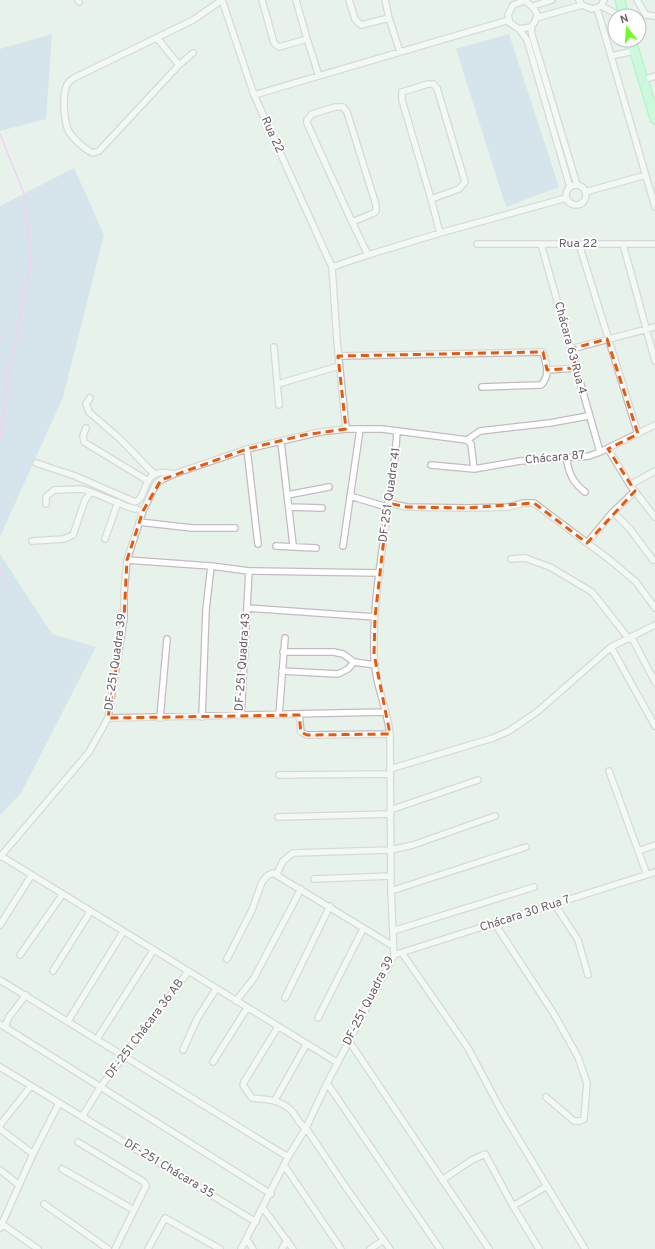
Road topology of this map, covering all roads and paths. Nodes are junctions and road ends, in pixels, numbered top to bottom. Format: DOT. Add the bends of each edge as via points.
graph roads {
  1 [pos="222,0"];
  2 [pos="262,0"];
  3 [pos="296,0"];
  4 [pos="349,0"];
  5 [pos="385,0"];
  6 [pos="552,0"];
  7 [pos="604,0"];
  8 [pos="636,0"];
  9 [pos="524,1"];
  10 [pos="513,2"];
  11 [pos="581,3"];
  12 [pos="533,6"];
  13 [pos="599,7"];
  14 [pos="607,10"];
  15 [pos="655,16"];
  16 [pos="389,18"];
  17 [pos="536,18"];
  18 [pos="508,20"];
  19 [pos="531,27"];
  20 [pos="519,30"];
  21 [pos="157,38"];
  22 [pos="308,39"];
  23 [pos="633,48"];
  24 [pos="634,51"];
  25 [pos="400,52"];
  26 [pos="193,53"];
  27 [pos="611,56"];
  28 [pos="179,65"];
  29 [pos="319,76"];
  30 [pos="655,76"];
  31 [pos="643,80"];
  32 [pos="254,95"];
  33 [pos="655,119"];
  34 [pos="646,175"];
  35 [pos="577,185"];
  36 [pos="570,187"];
  37 [pos="585,192"];
  38 [pos="566,198"];
  39 [pos="431,199"];
  40 [pos="655,207"];
  41 [pos="352,222"];
  42 [pos="440,233"];
  43 [pos="477,244"];
  44 [pos="541,244"];
  45 [pos="579,244"];
  46 [pos="623,244"];
  47 [pos="655,244"];
  48 [pos="368,255"];
  49 [pos="332,267"];
  50 [pos="655,327"];
  51 [pos="645,329"];
  52 [pos="607,339"];
  53 [pos="274,347"];
  54 [pos="571,349"];
  55 [pos="338,356"];
  56 [pos="655,361"];
  57 [pos="339,366"];
  58 [pos="576,368"];
  59 [pos="547,370"];
  60 [pos="278,384"];
  61 [pos="482,388"];
  62 [pos="90,398"];
  63 [pos="279,405"];
  64 [pos="588,416"];
  65 [pos="655,425"];
  66 [pos="86,428"];
  67 [pos="346,429"];
  68 [pos="360,429"];
  69 [pos="397,430"];
  70 [pos="638,434"];
  71 [pos="467,440"];
  72 [pos="281,442"];
  73 [pos="608,449"];
  74 [pos="247,450"];
  75 [pos="600,452"];
  76 [pos="566,457"];
  77 [pos="36,463"];
  78 [pos="430,465"];
  79 [pos="474,469"];
  80 [pos="655,471"];
  81 [pos="154,474"];
  82 [pos="174,474"];
  83 [pos="148,481"];
  84 [pos="630,485"];
  85 [pos="330,487"];
  86 [pos="634,491"];
  87 [pos="91,492"];
  88 [pos="585,492"];
  89 [pos="287,495"];
  90 [pos="350,496"];
  91 [pos="118,502"];
  92 [pos="46,504"];
  93 [pos="388,505"];
  94 [pos="289,507"];
  95 [pos="322,508"];
  96 [pos="143,511"];
  97 [pos="613,512"];
  98 [pos="655,517"];
  99 [pos="139,522"];
  100 [pos="235,528"];
  101 [pos="104,539"];
  102 [pos="32,541"];
  103 [pos="258,544"];
  104 [pos="587,544"];
  105 [pos="293,545"];
  106 [pos="276,546"];
  107 [pos="343,546"];
  108 [pos="316,548"];
  109 [pos="511,559"];
  110 [pos="128,560"];
  111 [pos="653,560"];
  112 [pos="211,566"];
  113 [pos="249,571"];
  114 [pos="380,573"];
  115 [pos="247,608"];
  116 [pos="655,608"];
  117 [pos="375,617"];
  118 [pos="655,625"];
  119 [pos="284,638"];
  120 [pos="631,638"];
  121 [pos="167,639"];
  122 [pos="610,647"];
  123 [pos="283,652"];
  124 [pos="354,662"];
  125 [pos="375,665"];
  126 [pos="282,671"];
  127 [pos="655,682"];
  128 [pos="386,712"];
  129 [pos="279,715"];
  130 [pos="299,715"];
  131 [pos="241,716"];
  132 [pos="202,717"];
  133 [pos="108,718"];
  134 [pos="160,718"];
  135 [pos="655,726"];
  136 [pos="390,734"];
  137 [pos="609,771"];
  138 [pos="390,772"];
  139 [pos="279,775"];
  140 [pos="478,780"];
  141 [pos="390,812"];
  142 [pos="495,816"];
  143 [pos="278,817"];
  144 [pos="655,845"];
  145 [pos="526,846"];
  146 [pos="391,850"];
  147 [pos="638,851"];
  148 [pos="0,856"];
  149 [pos="655,872"];
  150 [pos="277,874"];
  151 [pos="647,875"];
  152 [pos="30,876"];
  153 [pos="391,876"];
  154 [pos="314,879"];
  155 [pos="534,887"];
  156 [pos="301,889"];
  157 [pos="391,891"];
  158 [pos="62,895"];
  159 [pos="555,905"];
  160 [pos="330,906"];
  161 [pos="90,912"];
  162 [pos="495,924"];
  163 [pos="0,925"];
  164 [pos="363,929"];
  165 [pos="393,931"];
  166 [pos="122,932"];
  167 [pos="393,946"];
  168 [pos="153,951"];
  169 [pos="402,953"];
  170 [pos="20,955"];
  171 [pos="394,955"];
  172 [pos="227,959"];
  173 [pos="53,971"];
  174 [pos="188,972"];
  175 [pos="588,974"];
  176 [pos="0,980"];
  177 [pos="216,989"];
  178 [pos="26,995"];
  179 [pos="285,998"];
  180 [pos="236,1002"];
  181 [pos="247,1008"];
  182 [pos="318,1018"];
  183 [pos="68,1021"];
  184 [pos="3,1025"];
  185 [pos="278,1027"];
  186 [pos="98,1039"];
  187 [pos="349,1041"];
  188 [pos="306,1045"];
  189 [pos="183,1050"];
  190 [pos="125,1055"];
  191 [pos="213,1062"];
  192 [pos="338,1063"];
  193 [pos="0,1067"];
  194 [pos="327,1083"];
  195 [pos="31,1086"];
  196 [pos="101,1086"];
  197 [pos="546,1097"];
  198 [pos="275,1100"];
  199 [pos="59,1103"];
  200 [pos="82,1117"];
  201 [pos="0,1125"];
  202 [pos="306,1128"];
  203 [pos="0,1129"];
  204 [pos="78,1142"];
  205 [pos="33,1154"];
  206 [pos="288,1157"];
  207 [pos="284,1165"];
  208 [pos="62,1168"];
  209 [pos="0,1170"];
  210 [pos="442,1180"];
  211 [pos="19,1185"];
  212 [pos="547,1186"];
  213 [pos="270,1194"];
  214 [pos="44,1204"];
  215 [pos="513,1206"];
  216 [pos="263,1208"];
  217 [pos="134,1210"];
  218 [pos="2,1222"];
  219 [pos="256,1222"];
  220 [pos="247,1240"];
  221 [pos="287,1240"];
  222 [pos="384,1240"];
  223 [pos="38,1249"];
  224 [pos="108,1249"];
  225 [pos="115,1249"];
  226 [pos="148,1249"];
  227 [pos="220,1249"];
  228 [pos="241,1249"];
  229 [pos="253,1249"];
  230 [pos="282,1249"];
  231 [pos="293,1249"];
  232 [pos="341,1249"];
  233 [pos="370,1249"];
  234 [pos="390,1249"];
  235 [pos="440,1249"];
  236 [pos="489,1249"];
  237 [pos="539,1249"];
  238 [pos="585,1249"];
  1 -- 21 [label="street" via="193,20"];
  1 -- 32 [label="street, Rua 22"];
  2 -- 22 [label="street" via="277,46"];
  3 -- 22 [label="street"];
  4 -- 16 [label="street" via="355,19 361,26"];
  5 -- 16 [label="street"];
  6 -- 12 [label="street"];
  7 -- 13 [label="street"];
  8 -- 15 [label="street" via="646,15"];
  9 -- 10 [label="street"];
  9 -- 12 [label="street"];
  10 -- 18 [label="street"];
  11 -- 13 [label="street" via="592,9"];
  11 -- 17 [label="street"];
  12 -- 17 [label="street"];
  13 -- 14 [label="street"];
  13 -- 27 [label="street"];
  16 -- 25 [label="street"];
  17 -- 19 [label="street"];
  18 -- 20 [label="street"];
  18 -- 25 [label="street"];
  19 -- 20 [label="street"];
  19 -- 35 [label="street"];
  20 -- 36 [label="street" via="527,40"];
  21 -- 28 [label="street"];
  21 -- 28 [label="street" via="68,83 64,102 67,124 76,140 93,153 99,151"];
  22 -- 29 [label="street"];
  23 -- 24 [label="main road"];
  24 -- 27 [label="street"];
  24 -- 31 [label="main road"];
  25 -- 29 [label="street"];
  26 -- 28 [label="street"];
  27 -- 34 [label="street"];
  29 -- 32 [label="street"];
  30 -- 31 [label="street"];
  31 -- 33 [label="main road"];
  32 -- 49 [label="street, Rua 22"];
  34 -- 37 [label="street"];
  34 -- 40 [label="street"];
  35 -- 36 [label="street"];
  35 -- 37 [label="street"];
  36 -- 38 [label="street"];
  37 -- 38 [label="street" via="584,202 579,205 569,202"];
  38 -- 42 [label="street"];
  39 -- 39 [label="street" via="402,100 402,92 428,84 433,84 436,88 465,182 459,190"];
  39 -- 42 [label="street"];
  41 -- 41 [label="street" via="307,123 312,114 336,107 342,107 347,112 376,205 374,213"];
  41 -- 48 [label="street"];
  42 -- 48 [label="street"];
  43 -- 44 [label="street, Rua 22"];
  44 -- 45 [label="street, Rua 22"];
  44 -- 54 [label="street, Chácara 63 Rua 4"];
  45 -- 46 [label="street, Rua 22"];
  45 -- 52 [label="street"];
  46 -- 47 [label="street, Rua 22"];
  46 -- 51 [label="street"];
  48 -- 49 [label="street"];
  49 -- 55 [label="street"];
  50 -- 51 [label="street"];
  51 -- 52 [label="street"];
  51 -- 56 [label="street"];
  52 -- 54 [label="street"];
  52 -- 70 [label="street"];
  53 -- 60 [label="street"];
  54 -- 58 [label="street, Chácara 63 Rua 4"];
  55 -- 57 [label="street"];
  55 -- 59 [label="street" via="543,352"];
  57 -- 60 [label="street"];
  57 -- 67 [label="street"];
  58 -- 59 [label="street"];
  58 -- 64 [label="street, Chácara 63 Rua 4"];
  59 -- 61 [label="street" via="546,380 540,385"];
  60 -- 63 [label="street"];
  62 -- 81 [label="street" via="86,404 89,412"];
  64 -- 71 [label="street" via="480,431"];
  64 -- 75 [label="street, Chácara 63 Rua 4"];
  65 -- 70 [label="street, Chácara 87"];
  66 -- 83 [label="street" via="84,442"];
  67 -- 68 [label="street, DF-251 Quadra 41"];
  67 -- 72 [label="street, DF-251 Quadra 41" via="304,435"];
  68 -- 69 [label="street, DF-251 Quadra 41"];
  68 -- 90 [label="street"];
  69 -- 71 [label="street"];
  69 -- 93 [label="street, DF-251 Quadra 41" via="396,457"];
  70 -- 73 [label="street, Chácara 87"];
  71 -- 79 [label="street" via="471,444"];
  72 -- 74 [label="street, DF-251 Quadra 41"];
  72 -- 89 [label="street"];
  73 -- 75 [label="street, Chácara 87"];
  73 -- 84 [label="street"];
  74 -- 82 [label="street, DF-251 Quadra 39"];
  74 -- 103 [label="street"];
  75 -- 76 [label="street, Chácara 87" via="589,456"];
  76 -- 79 [label="street, Chácara 87"];
  76 -- 88 [label="street" via="570,476"];
  77 -- 83 [label="street" via="135,502 140,500"];
  78 -- 79 [label="street, Chácara 87"];
  80 -- 84 [label="street"];
  81 -- 82 [label="street"];
  81 -- 83 [label="street"];
  82 -- 96 [label="street, DF-251 Quadra 39" via="156,484"];
  84 -- 86 [label="street"];
  85 -- 89 [label="street"];
  86 -- 97 [label="street"];
  86 -- 98 [label="street"];
  87 -- 91 [label="street"];
  87 -- 92 [label="street" via="54,490 46,497"];
  87 -- 102 [label="street" via="85,500 74,535 64,539"];
  89 -- 94 [label="street"];
  90 -- 93 [label="street"];
  90 -- 107 [label="street"];
  91 -- 96 [label="street"];
  91 -- 101 [label="street"];
  93 -- 104 [label="street" via="466,508 534,504"];
  93 -- 114 [label="street, DF-251 Quadra 41"];
  94 -- 95 [label="street"];
  94 -- 105 [label="street"];
  96 -- 99 [label="street, DF-251 Quadra 39"];
  97 -- 104 [label="street"];
  97 -- 111 [label="street" via="630,529"];
  99 -- 100 [label="street" via="192,528"];
  99 -- 110 [label="street, DF-251 Quadra 39"];
  104 -- 116 [label="street" via="636,582"];
  105 -- 106 [label="street"];
  105 -- 108 [label="street"];
  109 -- 120 [label="street" via="525,558 544,565 592,592"];
  110 -- 112 [label="street"];
  110 -- 133 [label="street, DF-251 Quadra 39" via="124,587 124,618"];
  112 -- 113 [label="street"];
  112 -- 132 [label="street" via="206,610"];
  113 -- 114 [label="street"];
  113 -- 115 [label="street, DF-251 Quadra 43"];
  114 -- 117 [label="street, DF-251 Quadra 41"];
  115 -- 117 [label="street"];
  115 -- 131 [label="street, DF-251 Quadra 43"];
  117 -- 125 [label="street, DF-251 Quadra 41"];
  118 -- 120 [label="street"];
  119 -- 123 [label="street"];
  120 -- 122 [label="street"];
  120 -- 127 [label="street"];
  121 -- 134 [label="street"];
  122 -- 135 [label="street"];
  122 -- 138 [label="street" via="537,712 509,731"];
  123 -- 124 [label="street" via="334,652 343,654"];
  123 -- 126 [label="street"];
  124 -- 125 [label="street"];
  124 -- 126 [label="street" via="338,674"];
  125 -- 128 [label="street, DF-251 Quadra 41"];
  126 -- 129 [label="street"];
  128 -- 130 [label="street"];
  128 -- 136 [label="street, DF-251 Quadra 39"];
  129 -- 130 [label="street"];
  129 -- 131 [label="street"];
  130 -- 136 [label="street" via="302,734"];
  131 -- 132 [label="street, DF-251 Quadra 43"];
  132 -- 134 [label="street, DF-251 Quadra 43"];
  133 -- 134 [label="street, DF-251 Quadra 43"];
  133 -- 148 [label="street, DF-251 Quadra 39" via="88,752"];
  136 -- 138 [label="street, DF-251 Quadra 39"];
  137 -- 147 [label="street"];
  138 -- 139 [label="street"];
  138 -- 141 [label="street, DF-251 Quadra 39"];
  140 -- 141 [label="street"];
  141 -- 143 [label="street"];
  141 -- 146 [label="street, DF-251 Quadra 39"];
  142 -- 146 [label="street" via="414,845"];
  144 -- 147 [label="street"];
  145 -- 157 [label="street"];
  146 -- 150 [label="street" via="293,853 283,861"];
  146 -- 153 [label="street, DF-251 Quadra 39"];
  147 -- 151 [label="street"];
  148 -- 152 [label="street"];
  149 -- 151 [label="street, Chácara 30 Rua 7"];
  150 -- 156 [label="street"];
  150 -- 172 [label="street" via="270,874 262,882 252,910"];
  151 -- 159 [label="street, Chácara 30 Rua 7"];
  152 -- 158 [label="street"];
  152 -- 163 [label="street"];
  153 -- 154 [label="street"];
  153 -- 157 [label="street, DF-251 Quadra 39"];
  155 -- 165 [label="street"];
  156 -- 160 [label="street"];
  156 -- 180 [label="street" via="254,978"];
  157 -- 165 [label="street, DF-251 Quadra 39"];
  158 -- 161 [label="street"];
  158 -- 170 [label="street"];
  159 -- 162 [label="street, Chácara 30 Rua 7"];
  159 -- 175 [label="street" via="578,940"];
  160 -- 164 [label="street"];
  160 -- 179 [label="street"];
  161 -- 166 [label="street"];
  161 -- 173 [label="street"];
  162 -- 169 [label="street, Chácara 30 Rua 7"];
  162 -- 197 [label="street" via="554,1014 578,1058 587,1083 584,1119 574,1121"];
  164 -- 167 [label="street"];
  164 -- 182 [label="street"];
  165 -- 167 [label="street, DF-251 Quadra 39"];
  166 -- 168 [label="street"];
  166 -- 183 [label="street"];
  167 -- 171 [label="street, DF-251 Quadra 39"];
  168 -- 174 [label="street"];
  168 -- 186 [label="street"];
  169 -- 171 [label="street, Chácara 30 Rua 7"];
  169 -- 212 [label="street" via="468,1048 501,1110"];
  171 -- 187 [label="street, DF-251 Quadra 39"];
  174 -- 177 [label="street"];
  174 -- 190 [label="street, DF-251 Chácara 36 AB"];
  176 -- 178 [label="street"];
  177 -- 180 [label="street"];
  177 -- 189 [label="street" via="197,1019"];
  178 -- 183 [label="street"];
  178 -- 184 [label="street"];
  180 -- 181 [label="street"];
  181 -- 185 [label="street"];
  181 -- 191 [label="street"];
  183 -- 186 [label="street"];
  184 -- 196 [label="street, DF-251 Chácara 36 AB"];
  185 -- 188 [label="street"];
  185 -- 198 [label="street" via="243,1084 252,1098"];
  186 -- 190 [label="street"];
  187 -- 192 [label="street, DF-251 Quadra 39"];
  187 -- 210 [label="street"];
  188 -- 192 [label="street"];
  188 -- 198 [label="street"];
  190 -- 196 [label="street, DF-251 Chácara 36 AB"];
  190 -- 206 [label="street"];
  192 -- 194 [label="street, DF-251 Quadra 39"];
  193 -- 195 [label="street, DF-251 Chácara 35"];
  194 -- 202 [label="street, DF-251 Quadra 39"];
  194 -- 235 [label="street"];
  195 -- 199 [label="street, DF-251 Chácara 35"];
  195 -- 201 [label="street"];
  196 -- 200 [label="street"];
  196 -- 213 [label="street"];
  198 -- 202 [label="street" via="291,1110"];
  199 -- 200 [label="street, DF-251 Chácara 35"];
  199 -- 205 [label="street"];
  200 -- 219 [label="street, DF-251 Chácara 35"];
  202 -- 206 [label="street, DF-251 Quadra 39"];
  202 -- 222 [label="street"];
  203 -- 205 [label="street"];
  204 -- 217 [label="street" via="144,1182 146,1188"];
  205 -- 211 [label="street"];
  206 -- 207 [label="street, DF-251 Quadra 39"];
  207 -- 213 [label="street, DF-251 Quadra 39"];
  207 -- 232 [label="street"];
  208 -- 217 [label="street"];
  209 -- 211 [label="street"];
  210 -- 215 [label="street" via="485,1154"];
  210 -- 236 [label="street"];
  211 -- 218 [label="street"];
  212 -- 215 [label="street"];
  212 -- 238 [label="street"];
  213 -- 216 [label="street, DF-251 Quadra 39"];
  214 -- 224 [label="street"];
  215 -- 237 [label="street"];
  216 -- 219 [label="street, DF-251 Quadra 39"];
  216 -- 221 [label="street"];
  217 -- 225 [label="street"];
  218 -- 223 [label="street"];
  219 -- 220 [label="street, DF-251 Quadra 39"];
  220 -- 228 [label="street, DF-251 Quadra 39"];
  220 -- 229 [label="street"];
  221 -- 230 [label="street"];
  221 -- 231 [label="street"];
  222 -- 233 [label="street"];
  222 -- 234 [label="street"];
  226 -- 227 [label="street" via="165,1218"];
}
